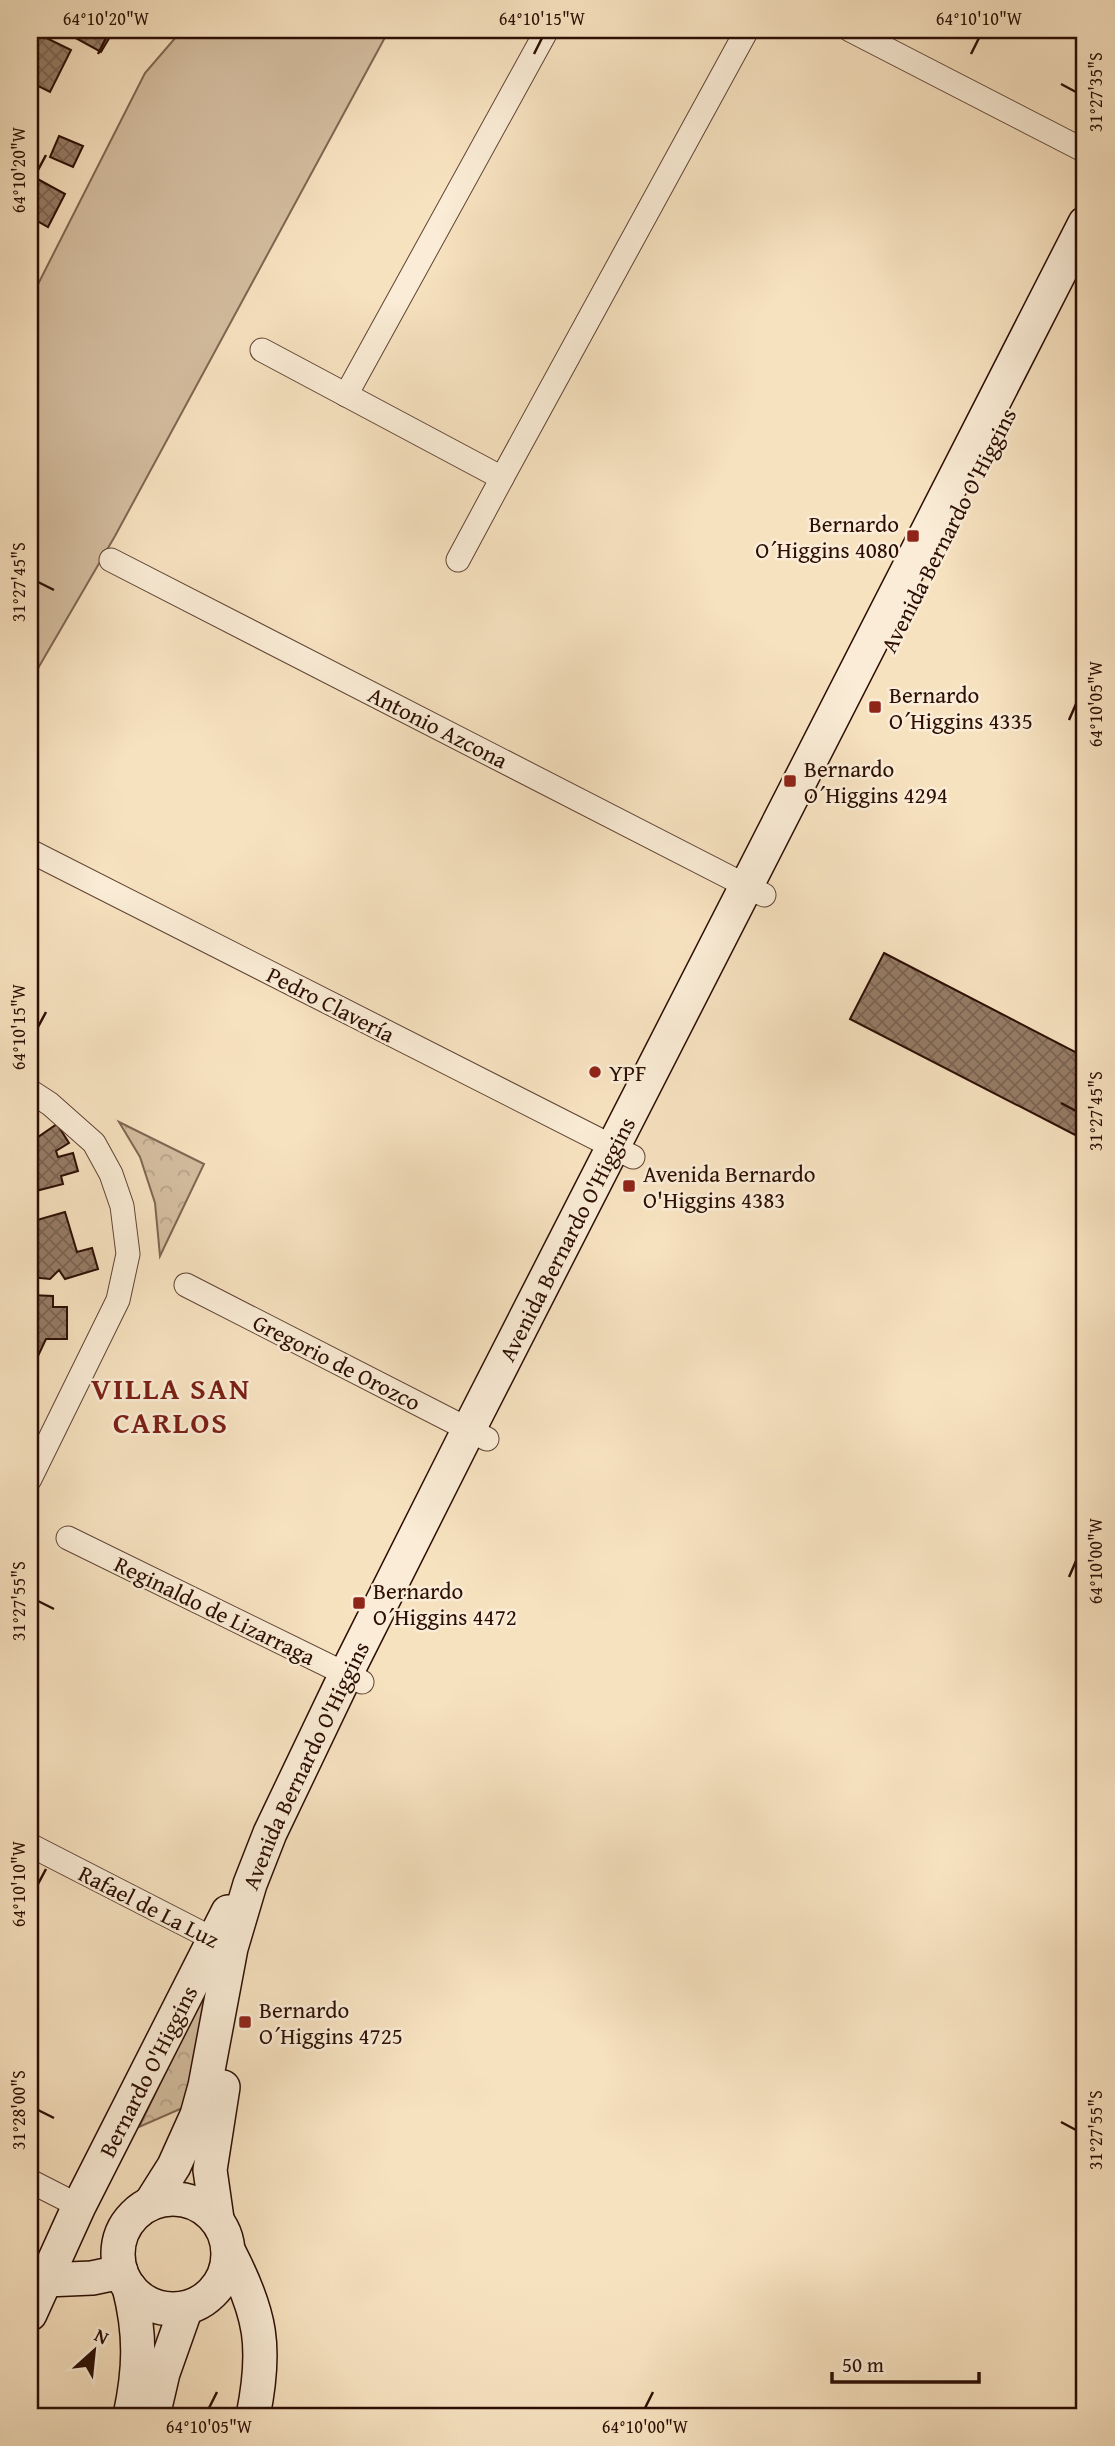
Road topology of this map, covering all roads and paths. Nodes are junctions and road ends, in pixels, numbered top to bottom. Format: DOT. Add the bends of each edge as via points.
graph roads {
  1 [pos="547,30"];
  2 [pos="747,30"];
  3 [pos="850,30"];
  4 [pos="1085,151"];
  5 [pos="1085,223"];
  6 [pos="1085,259"];
  7 [pos="262,350"];
  8 [pos="346,395"];
  9 [pos="1004,400"];
  10 [pos="502,478"];
  11 [pos="111,560"];
  12 [pos="458,560"];
  13 [pos="30,851"];
  14 [pos="755,891"];
  15 [pos="30,1091"];
  16 [pos="624,1152"];
  17 [pos="186,1285"];
  18 [pos="478,1434"];
  19 [pos="30,1479"];
  20 [pos="68,1538"];
  21 [pos="354,1678"];
  22 [pos="270,1832"];
  23 [pos="30,1845"];
  24 [pos="222,1943"];
  25 [pos="30,2181"];
  26 [pos="85,2194"];
  27 [pos="143,2208"];
  28 [pos="217,2219"];
  29 [pos="229,2252"];
  30 [pos="125,2279"];
  31 [pos="46,2280"];
  32 [pos="197,2303"];
  33 [pos="30,2314"];
  34 [pos="261,2350"];
  35 [pos="130,2416"];
  36 [pos="153,2416"];
  37 [pos="253,2416"];
  1 -- 8 [label="street"];
  2 -- 10 [label="street"];
  3 -- 4 [label="street"];
  5 -- 9 [label="main road, Avenida Bernardo O'Higgins"];
  6 -- 9 [label="main road, Avenida Bernardo O'Higgins"];
  7 -- 8 [label="street"];
  8 -- 10 [label="street"];
  9 -- 14 [label="main road, Avenida Bernardo O'Higgins"];
  10 -- 12 [label="street"];
  11 -- 14 [label="street, Antonio Azcona"];
  13 -- 16 [label="street, Pedro Clavería"];
  14 -- 16 [label="main road, Avenida Bernardo O'Higgins"];
  15 -- 19 [label="street" via="94,1143 122,1206 128,1254 118,1300"];
  16 -- 18 [label="main road, Avenida Bernardo O'Higgins"];
  17 -- 18 [label="street, Gregorio de Orozco"];
  18 -- 21 [label="main road, Avenida Bernardo O'Higgins"];
  20 -- 21 [label="street, Reginaldo de Lizarraga"];
  21 -- 22 [label="main road, Avenida Bernardo O'Higgins"];
  21 -- 28 [label="main road, Avenida Bernardo O'Higgins" via="281,1850 250,1947 213,2146 211,2181"];
  22 -- 24 [label="main road, Bernardo O'Higgins"];
  23 -- 24 [label="street, Rafael de La Luz"];
  24 -- 26 [label="main road, Bernardo O'Higgins"];
  24 -- 27 [label="main road" via="205,2086 197,2115 174,2166"];
  25 -- 26 [label="street"];
  26 -- 27 [label="main road"];
  26 -- 31 [label="main road, Bernardo O'Higgins"];
  27 -- 28 [label="main road" via="160,2200 181,2199 201,2206"];
  27 -- 30 [label="main road" via="120,2240 118,2262"];
  28 -- 29 [label="main road"];
  29 -- 32 [label="main road" via="226,2273 216,2291"];
  29 -- 34 [label="main road" via="253,2301"];
  30 -- 31 [label="main road"];
  30 -- 32 [label="main road" via="136,2295 154,2306 176,2310"];
  30 -- 35 [label="main road" via="139,2351"];
  31 -- 33 [label="main road, Bernardo O'Higgins"];
  32 -- 34 [label="main road" via="229,2311"];
  32 -- 36 [label="main road" via="163,2373"];
  34 -- 37 [label="main road"];
}
